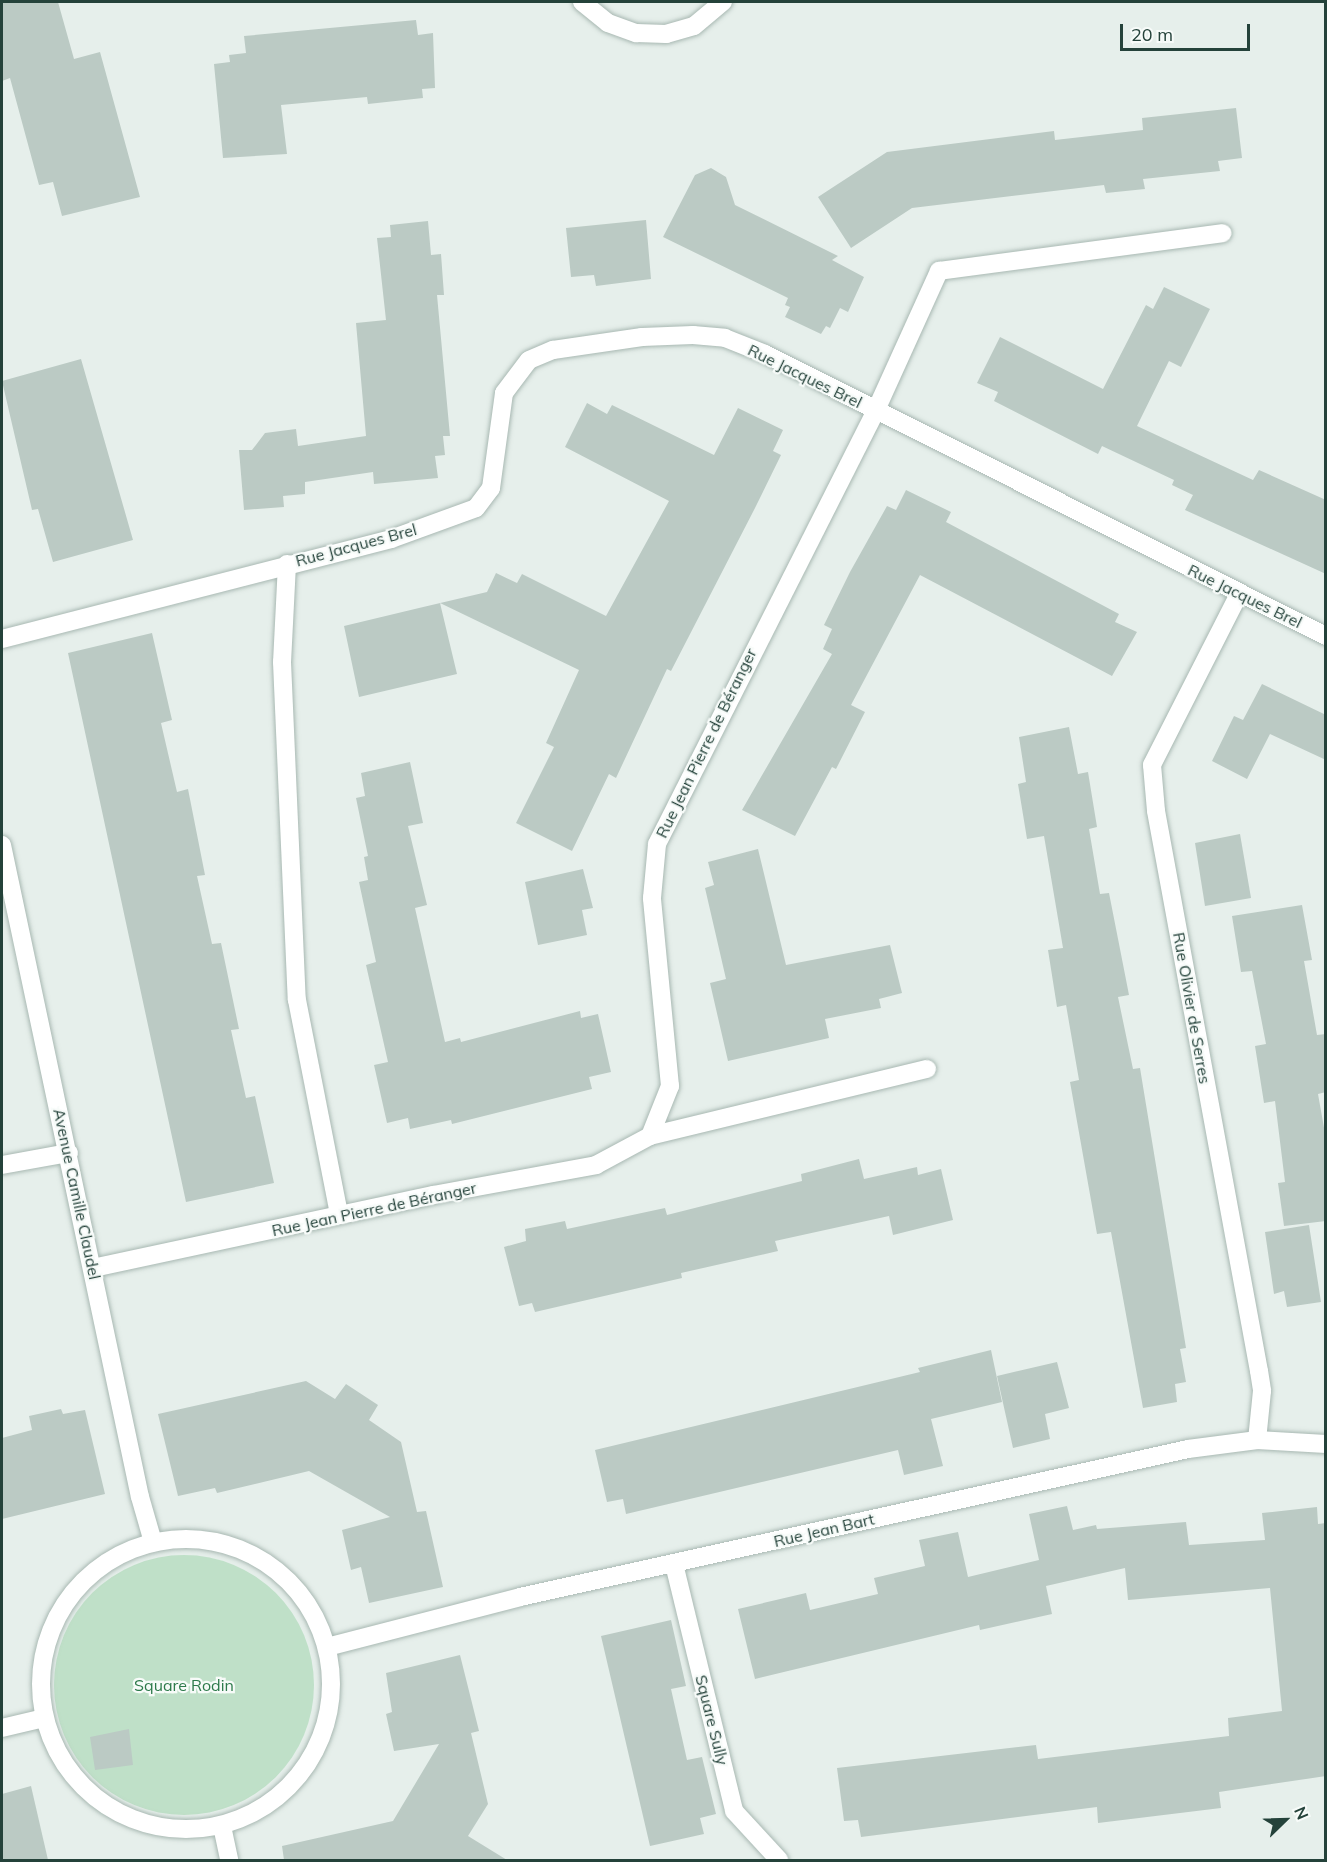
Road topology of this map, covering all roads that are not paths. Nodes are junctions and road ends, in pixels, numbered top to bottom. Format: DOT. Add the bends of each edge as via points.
graph roads {
  1 [pos="582,2"];
  2 [pos="723,2"];
  3 [pos="1222,233"];
  4 [pos="876,410"];
  5 [pos="287,564"];
  6 [pos="1239,594"];
  7 [pos="1326,636"];
  8 [pos="2,639"];
  9 [pos="2,845"];
  10 [pos="927,1069"];
  11 [pos="650,1136"];
  12 [pos="69,1153"];
  13 [pos="2,1166"];
  14 [pos="339,1215"];
  15 [pos="93,1268"];
  16 [pos="1257,1440"];
  17 [pos="1326,1444"];
  18 [pos="153,1542"];
  19 [pos="674,1564"];
  20 [pos="327,1647"];
  21 [pos="44,1718"];
  22 [pos="2,1728"];
  23 [pos="222,1826"];
  24 [pos="229,1860"];
  25 [pos="779,1860"];
  1 -- 2 [label="street" via="608,23 636,33 666,34 694,26"];
  3 -- 4 [label="street, Rue Jacques Brel" via="939,271"];
  4 -- 5 [label="street, Rue Jacques Brel" via="725,338 642,337 553,350 529,360 504,393 491,488 476,508 391,539"];
  4 -- 6 [label="street, Rue Jacques Brel"];
  4 -- 11 [label="street, Rue Jean Pierre de Béranger" via="657,843 652,898 670,1086"];
  5 -- 8 [label="street, Rue Jacques Brel"];
  5 -- 14 [label="street" via="282,662 297,1000"];
  6 -- 7 [label="street, Rue Jacques Brel"];
  6 -- 16 [label="street, Rue Olivier de Serres" via="1152,765 1162,846 1259,1371 1262,1391"];
  9 -- 12 [label="street, Avenue Camille Claudel"];
  10 -- 11 [label="street, Rue Jean Pierre de Béranger"];
  11 -- 14 [label="street, Rue Jean Pierre de Béranger" via="596,1165"];
  12 -- 13 [label="street"];
  12 -- 15 [label="street, Avenue Camille Claudel"];
  14 -- 15 [label="street, Rue Jean Pierre de Béranger"];
  15 -- 18 [label="street, Avenue Camille Claudel"];
  16 -- 17 [label="street, Rue Jean Bart"];
  16 -- 19 [label="street, Rue Jean Bart" via="1188,1449"];
  18 -- 20 [label="street" via="214,1541 261,1559 295,1588"];
  18 -- 21 [label="street" via="106,1562 81,1584 56,1618 41,1667"];
  19 -- 20 [label="street, Rue Jean Bart" via="520,1597"];
  19 -- 25 [label="street, Square Sully" via="734,1811"];
  20 -- 23 [label="street" via="330,1695 326,1724 311,1759 287,1789 257,1812"];
  21 -- 22 [label="street"];
  21 -- 23 [label="street" via="58,1754 81,1785 115,1811 145,1825 183,1830"];
  23 -- 24 [label="street"];
}
